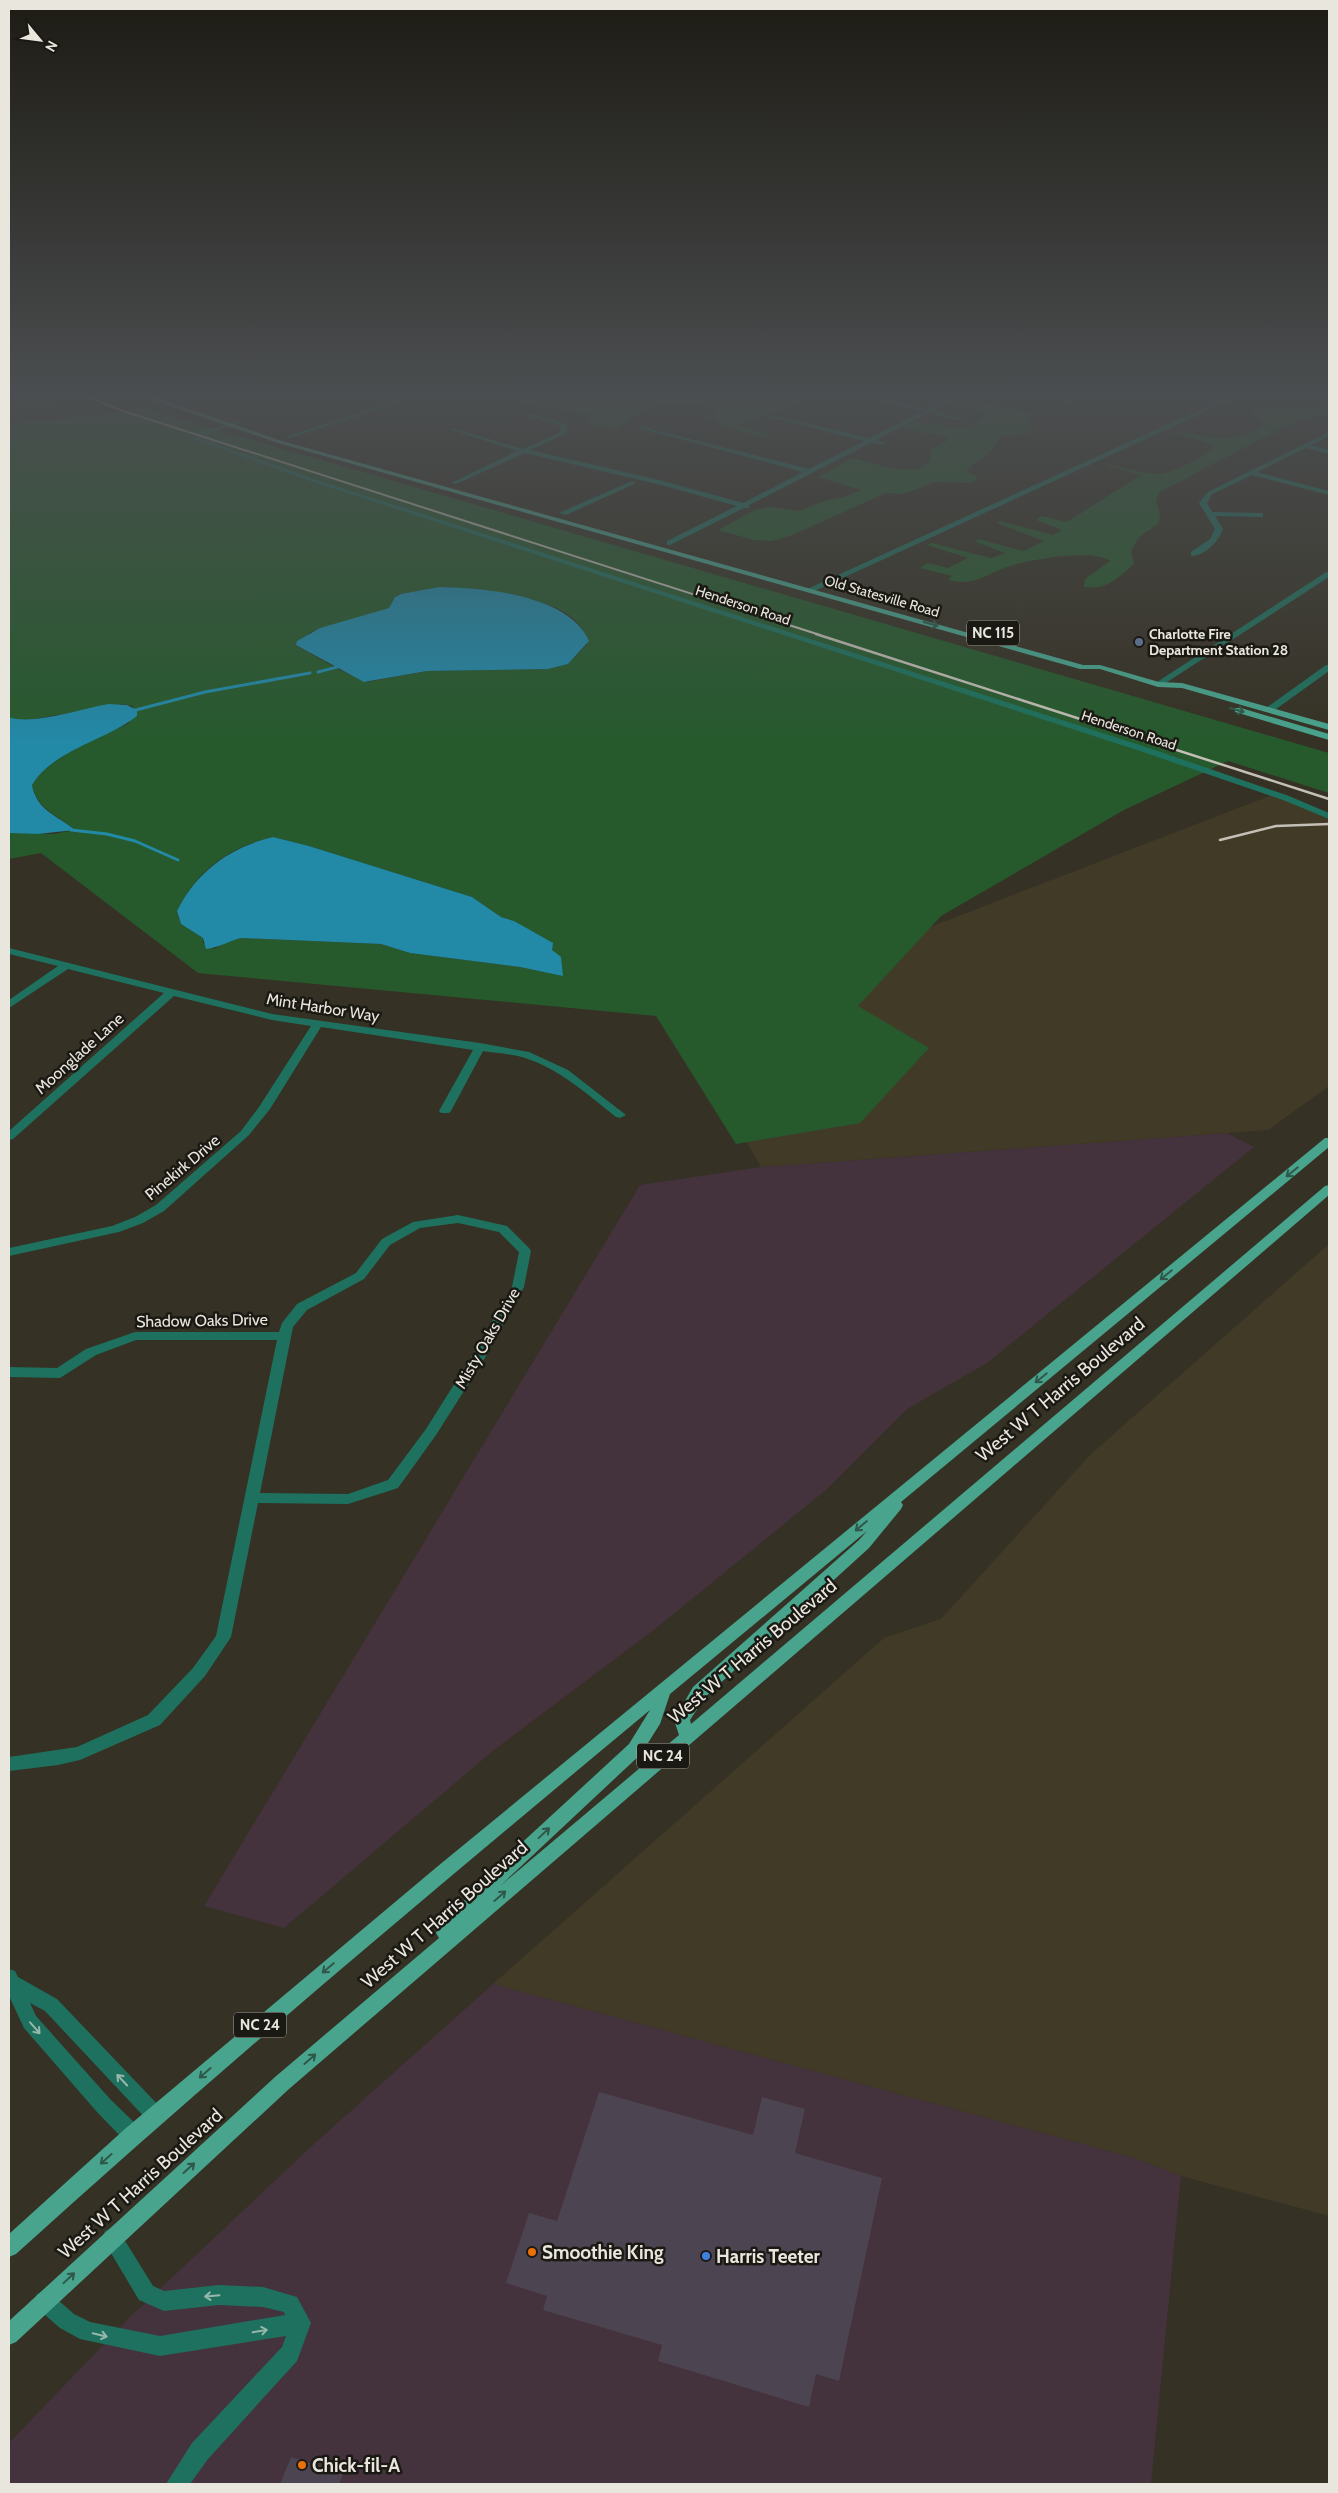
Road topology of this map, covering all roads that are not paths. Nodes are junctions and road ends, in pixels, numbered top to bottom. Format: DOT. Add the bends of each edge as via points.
graph roads {
  1 [pos="406,510"];
  2 [pos="526,510"];
  3 [pos="550,510"];
  4 [pos="571,510"];
  5 [pos="737,510"];
  6 [pos="984,510"];
  7 [pos="1207,510"];
  8 [pos="563,514"];
  9 [pos="1211,514"];
  10 [pos="1260,514"];
  11 [pos="670,544"];
  12 [pos="1194,554"];
  13 [pos="1329,574"];
  14 [pos="819,586"];
  15 [pos="809,590"];
  16 [pos="1100,667"];
  17 [pos="1329,667"];
  18 [pos="1158,684"];
  19 [pos="1269,710"];
  20 [pos="1329,727"];
  21 [pos="1329,737"];
  22 [pos="1329,816"];
  23 [pos="9,950"];
  24 [pos="65,966"];
  25 [pos="171,993"];
  26 [pos="9,1004"];
  27 [pos="318,1024"];
  28 [pos="480,1046"];
  29 [pos="445,1111"];
  30 [pos="620,1115"];
  31 [pos="9,1136"];
  32 [pos="1329,1141"];
  33 [pos="1329,1189"];
  34 [pos="9,1252"];
  35 [pos="285,1336"];
  36 [pos="9,1372"];
  37 [pos="916,1482"];
  38 [pos="251,1498"];
  39 [pos="663,1691"];
  40 [pos="687,1736"];
  41 [pos="9,1764"];
  42 [pos="11,1981"];
  43 [pos="401,1981"];
  44 [pos="156,2116"];
  45 [pos="133,2135"];
  46 [pos="112,2238"];
  47 [pos="9,2247"];
  48 [pos="44,2301"];
  49 [pos="301,2324"];
  50 [pos="9,2335"];
  51 [pos="177,2484"];
  1 -- 22 [label="street, Henderson Road" via="1152,752"];
  2 -- 15 [label="main road, Old Statesville Road / NC 115"];
  3 -- 8 [label="main road, Old Statesville Road / NC 115"];
  4 -- 8 [label="street"];
  5 -- 11 [label="street"];
  6 -- 14 [label="street"];
  7 -- 9 [label="street"];
  8 -- 11 [label="main road, Old Statesville Road / NC 115"];
  9 -- 10 [label="street"];
  9 -- 12 [label="street" via="1219,529 1218,535"];
  11 -- 14 [label="main road, Old Statesville Road / NC 115"];
  13 -- 18 [label="street"];
  14 -- 15 [label="street"];
  14 -- 16 [label="main road, Old Statesville Road / NC 115" via="1094,662"];
  15 -- 16 [label="main road, Old Statesville Road / NC 115, one-way" via="1083,667"];
  16 -- 18 [label="main road, Old Statesville Road / NC 115"];
  17 -- 19 [label="street"];
  18 -- 19 [label="main road, Old Statesville Road / NC 115" via="1182,686"];
  18 -- 21 [label="main road, Old Statesville Road / NC 115, one-way" via="1172,692"];
  19 -- 20 [label="main road, Old Statesville Road / NC 115"];
  23 -- 24 [label="street, Mint Harbor Way"];
  24 -- 25 [label="street, Mint Harbor Way"];
  24 -- 26 [label="street"];
  25 -- 27 [label="street, Mint Harbor Way"];
  25 -- 31 [label="street, Moonglade Lane"];
  27 -- 28 [label="street, Mint Harbor Way"];
  27 -- 34 [label="street, Pinekirk Drive" via="245,1133 160,1208 115,1229"];
  28 -- 29 [label="street"];
  28 -- 30 [label="street, Mint Harbor Way" via="525,1054 550,1063 572,1075"];
  32 -- 37 [label="main road, West W T Harris Boulevard / NC 24, one-way"];
  33 -- 40 [label="main road, West W T Harris Boulevard / NC 24"];
  35 -- 36 [label="street, Shadow Oaks Drive" via="135,1336 91,1352 60,1373"];
  35 -- 38 [label="street, Misty Oaks Drive"];
  35 -- 38 [label="street, Misty Oaks Drive" via="287,1326 302,1307 360,1276 386,1242 417,1225 458,1219 503,1229 526,1251 518,1287 486,1345 431,1432 393,1484 348,1499"];
  37 -- 39 [label="main road, West W T Harris Boulevard / NC 24, one-way"];
  37 -- 40 [label="main road" via="864,1544 699,1692 682,1720"];
  38 -- 41 [label="street, Misty Oaks Drive" via="223,1638 199,1672 154,1720 80,1753"];
  43 -- 39 [label="main road, one-way" via="506,1868 635,1748 652,1724"];
  39 -- 44 [label="main road, West W T Harris Boulevard / NC 24, one-way" via="430,1883"];
  43 -- 40 [label="main road, West W T Harris Boulevard / NC 24, one-way"];
  44 -- 42 [label="street, one-way" via="51,2005"];
  42 -- 45 [label="street, one-way" via="30,2022"];
  46 -- 43 [label="main road, West W T Harris Boulevard / NC 24, one-way" via="282,2083"];
  44 -- 45 [label="main road, West W T Harris Boulevard / NC 24"];
  45 -- 47 [label="main road, West W T Harris Boulevard / NC 24, one-way"];
  48 -- 46 [label="main road, West W T Harris Boulevard / NC 24, one-way"];
  49 -- 46 [label="street, one-way" via="290,2304 274,2299 218,2295 164,2301 146,2292"];
  48 -- 49 [label="street, one-way" via="67,2322 87,2332 160,2346"];
  48 -- 50 [label="main road, West W T Harris Boulevard / NC 24"];
  49 -- 51 [label="street" via="290,2354 200,2452"];
}
